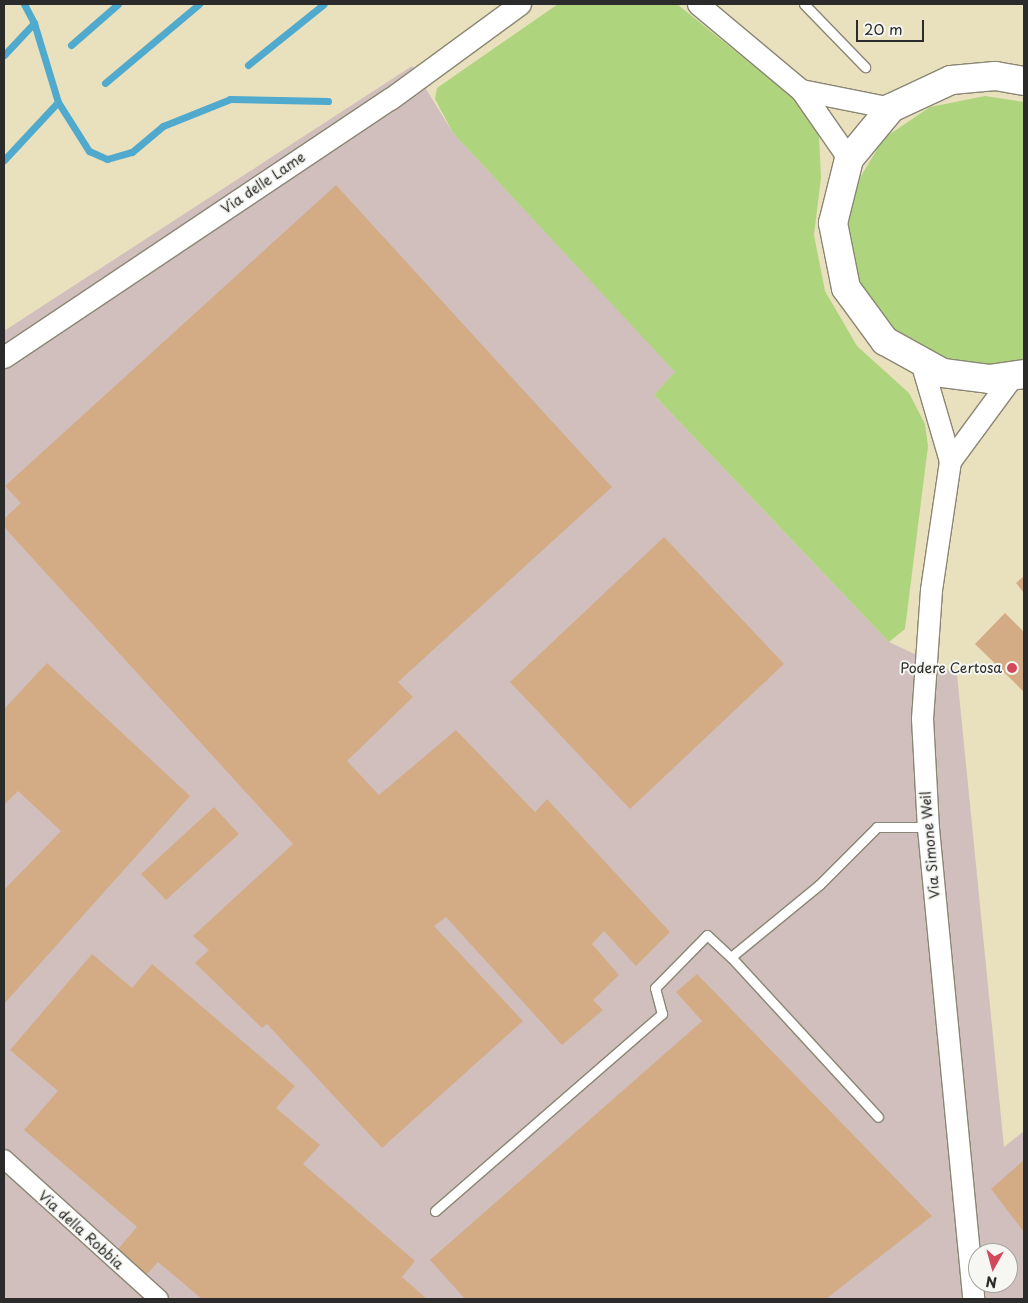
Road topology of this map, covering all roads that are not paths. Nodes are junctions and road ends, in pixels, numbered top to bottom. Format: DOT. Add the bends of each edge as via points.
graph roads {
  1 [pos="520,4"];
  2 [pos="698,4"];
  3 [pos="804,4"];
  4 [pos="865,67"];
  5 [pos="1024,81"];
  6 [pos="801,90"];
  7 [pos="891,108"];
  8 [pos="849,159"];
  9 [pos="4,357"];
  10 [pos="922,365"];
  11 [pos="1018,376"];
  12 [pos="950,461"];
  13 [pos="928,828"];
  14 [pos="732,957"];
  15 [pos="878,1117"];
  16 [pos="4,1159"];
  17 [pos="435,1210"];
  18 [pos="159,1299"];
  19 [pos="973,1299"];
  1 -- 9 [label="street, Via delle Lame" via="390,99"];
  2 -- 6 [label="street"];
  3 -- 4 [label="lane"];
  5 -- 7 [label="main road" via="994,76 950,80"];
  6 -- 7 [label="street"];
  6 -- 8 [label="street"];
  7 -- 8 [label="main road"];
  8 -- 10 [label="main road" via="833,223 846,288 879,336"];
  10 -- 11 [label="main road" via="966,378"];
  10 -- 12 [label="street, Via Simone Weil"];
  11 -- 12 [label="street, Via Simone Weil"];
  12 -- 13 [label="street, Via Simone Weil" via="925,654 922,718"];
  13 -- 14 [label="lane" via="876,827 819,885"];
  13 -- 19 [label="street, Via Simone Weil"];
  14 -- 15 [label="lane"];
  14 -- 17 [label="lane" via="707,935 655,988 662,1014"];
  16 -- 18 [label="street, Via della Robbia"];
}
